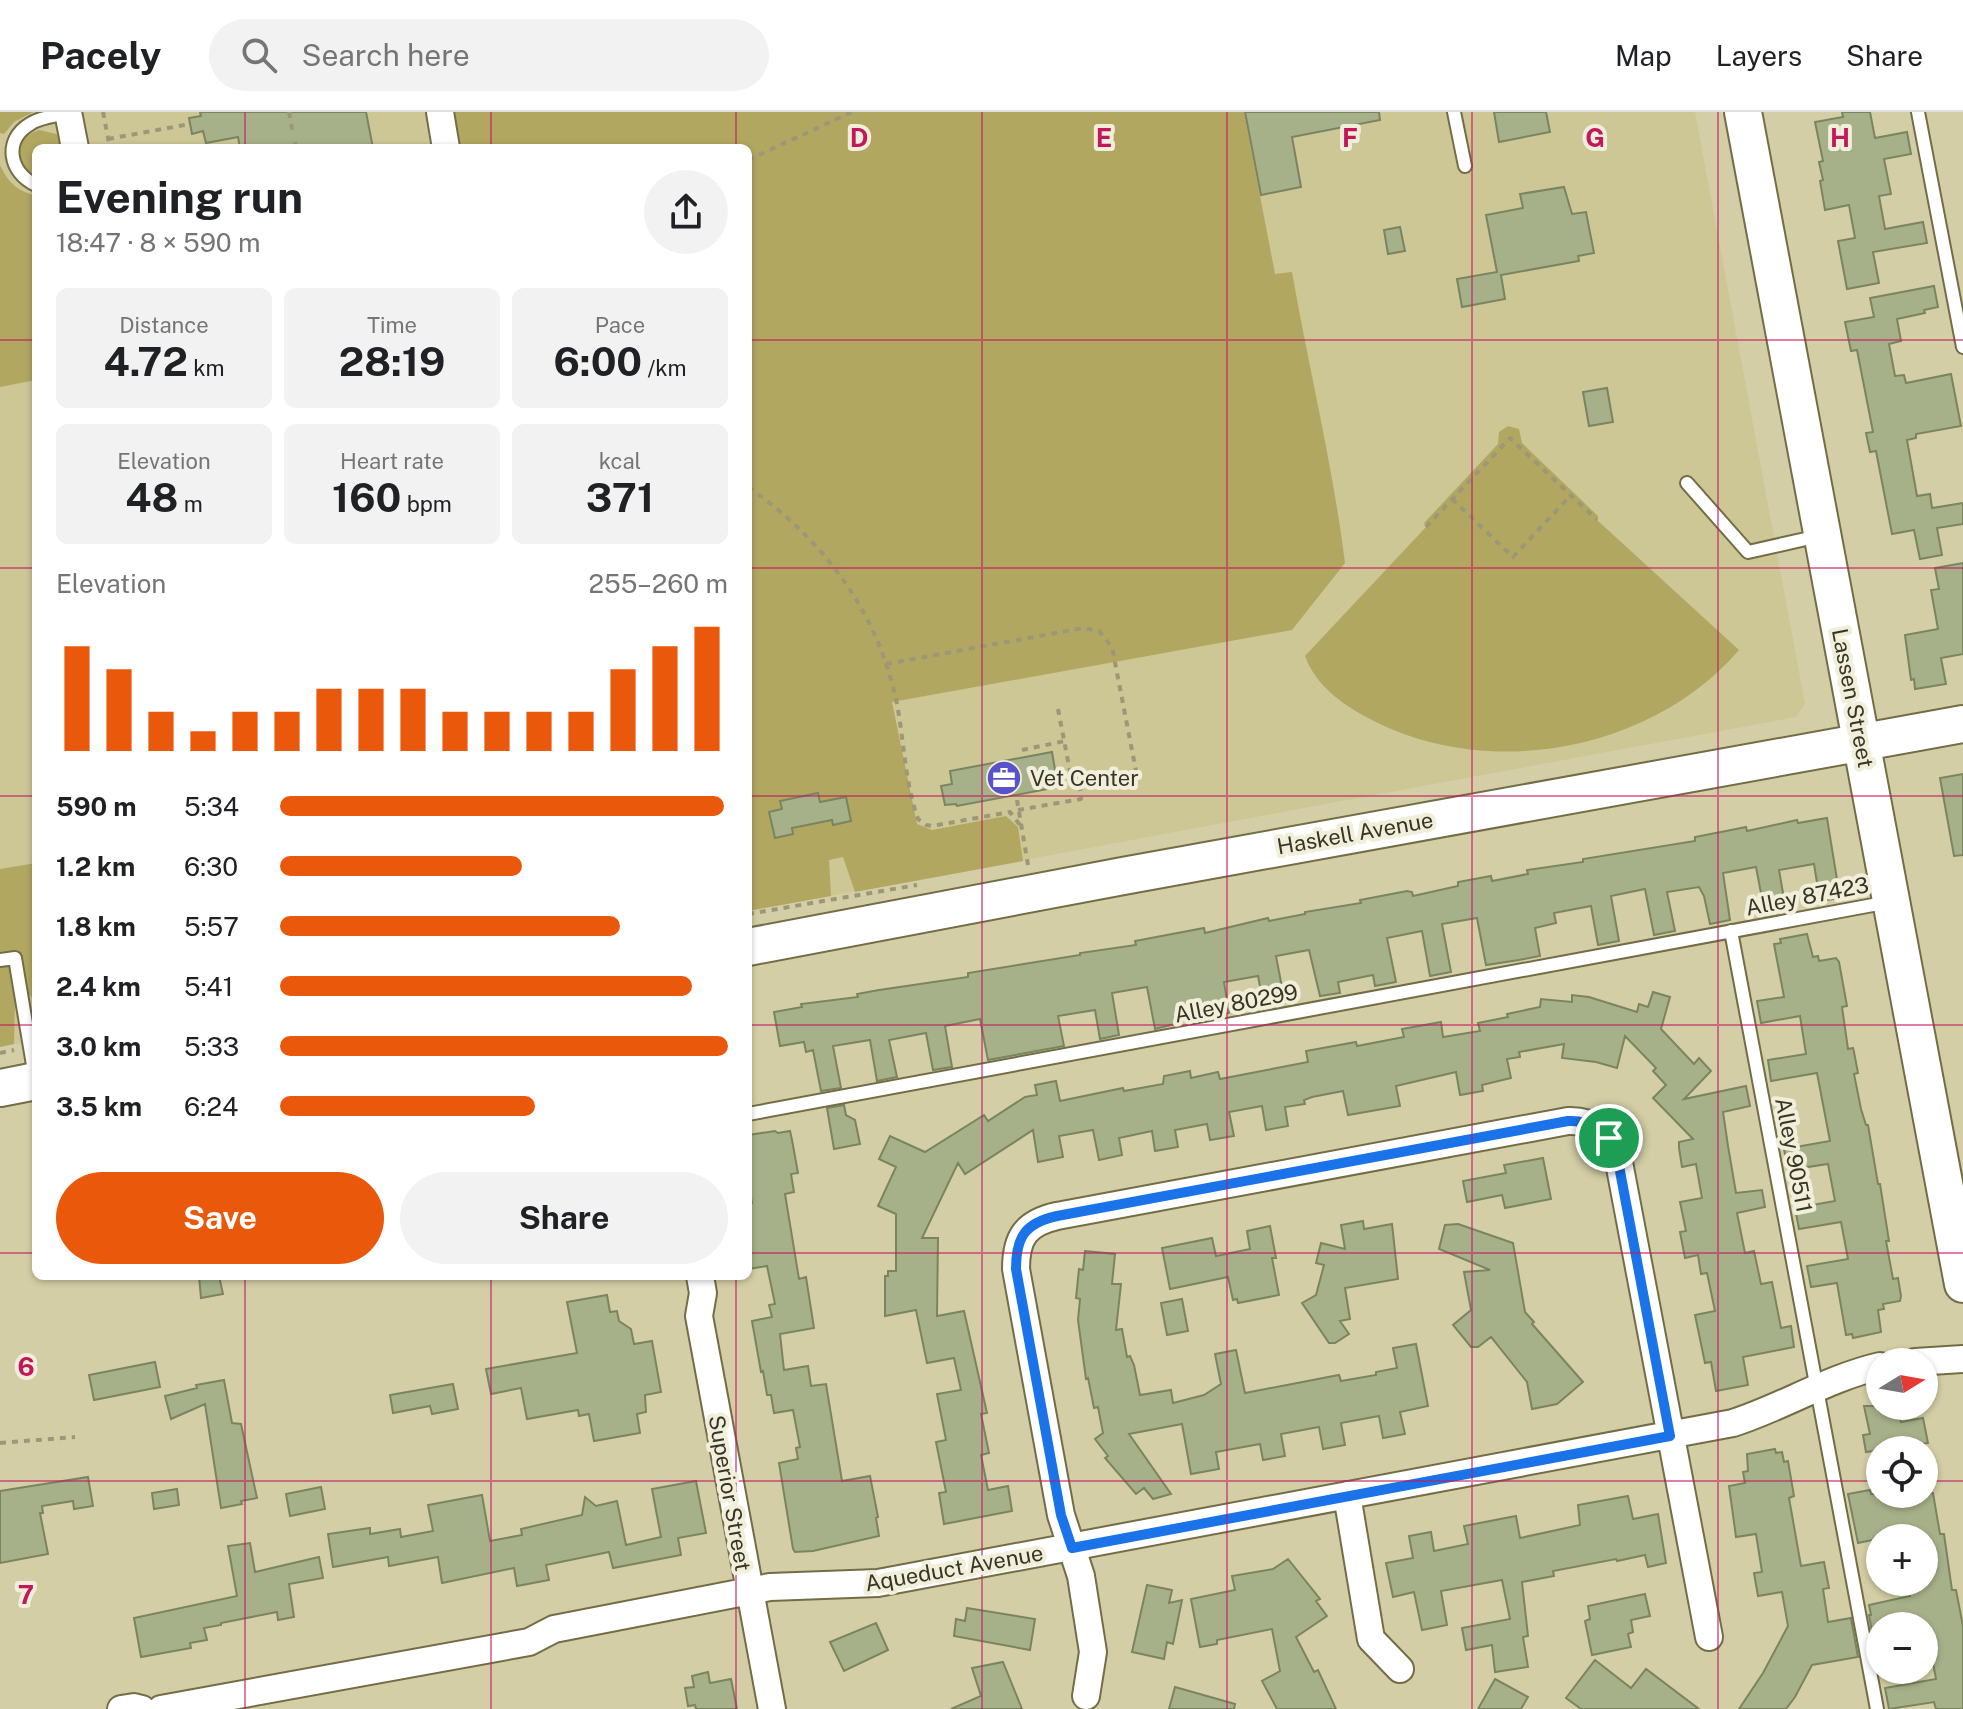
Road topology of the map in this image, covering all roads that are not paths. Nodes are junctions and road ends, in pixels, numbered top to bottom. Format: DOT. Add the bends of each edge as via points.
graph roads {
  1 [pos="68,112"];
  2 [pos="440,112"];
  3 [pos="1454,112"];
  4 [pos="1743,112"];
  5 [pos="1918,112"];
  6 [pos="74,144"];
  7 [pos="445,144"];
  8 [pos="1465,166"];
  9 [pos="32,183"];
  10 [pos="1963,347"];
  11 [pos="1687,483"];
  12 [pos="1823,535"];
  13 [pos="1963,724"];
  14 [pos="1861,741"];
  15 [pos="1891,901"];
  16 [pos="1731,931"];
  17 [pos="752,946"];
  18 [pos="0,960"];
  19 [pos="32,1058"];
  20 [pos="32,1082"];
  21 [pos="0,1088"];
  22 [pos="752,1113"];
  23 [pos="701,1280"];
  24 [pos="1963,1284"];
  25 [pos="1963,1359"];
  26 [pos="1938,1361"];
  27 [pos="1866,1371"];
  28 [pos="1818,1387"];
  29 [pos="1670,1436"];
  30 [pos="1347,1495"];
  31 [pos="1072,1548"];
  32 [pos="748,1592"];
  33 [pos="1709,1637"];
  34 [pos="1400,1669"];
  35 [pos="1086,1696"];
  36 [pos="121,1709"];
  37 [pos="142,1709"];
  38 [pos="161,1709"];
  39 [pos="772,1709"];
  40 [pos="1877,1709"];
  1 -- 6 [label="street"];
  1 -- 9 [label="lane" via="32,122 14,140 15,168"];
  2 -- 7 [label="street"];
  3 -- 8 [label="lane"];
  4 -- 12 [label="main road, Lassen Street"];
  5 -- 10 [label="lane"];
  11 -- 12 [label="lane" via="1748,552"];
  12 -- 14 [label="main road, Lassen Street"];
  13 -- 14 [label="main road, Haskell Avenue"];
  14 -- 15 [label="main road, Lassen Street"];
  14 -- 17 [label="main road, Haskell Avenue"];
  15 -- 16 [label="lane, Alley 87423"];
  15 -- 24 [label="main road, Lassen Street"];
  16 -- 22 [label="lane, Alley 80299"];
  16 -- 28 [label="lane, Alley 90511"];
  18 -- 19 [label="lane" via="15,958"];
  20 -- 21 [label="main road"];
  23 -- 32 [label="street, Superior Street" via="699,1316"];
  25 -- 26 [label="street"];
  27 -- 28 [label="street, Aqueduct Avenue"];
  28 -- 29 [label="street, Aqueduct Avenue" via="1762,1414"];
  28 -- 40 [label="lane, Alley 90511"];
  29 -- 30 [label="street, Aqueduct Avenue"];
  29 -- 31 [label="street" via="1618,1157 1604,1133 1589,1123 1568,1121 1057,1216 1022,1236 1016,1269 1061,1515"];
  29 -- 33 [label="street"];
  30 -- 31 [label="street, Aqueduct Avenue"];
  30 -- 34 [label="street" via="1371,1639"];
  31 -- 32 [label="street, Aqueduct Avenue" via="878,1583"];
  31 -- 35 [label="street" via="1093,1652"];
  32 -- 38 [label="street, Aqueduct Avenue" via="554,1629 529,1642"];
  32 -- 39 [label="street, Superior Street"];
  36 -- 37 [label="street"];
}
